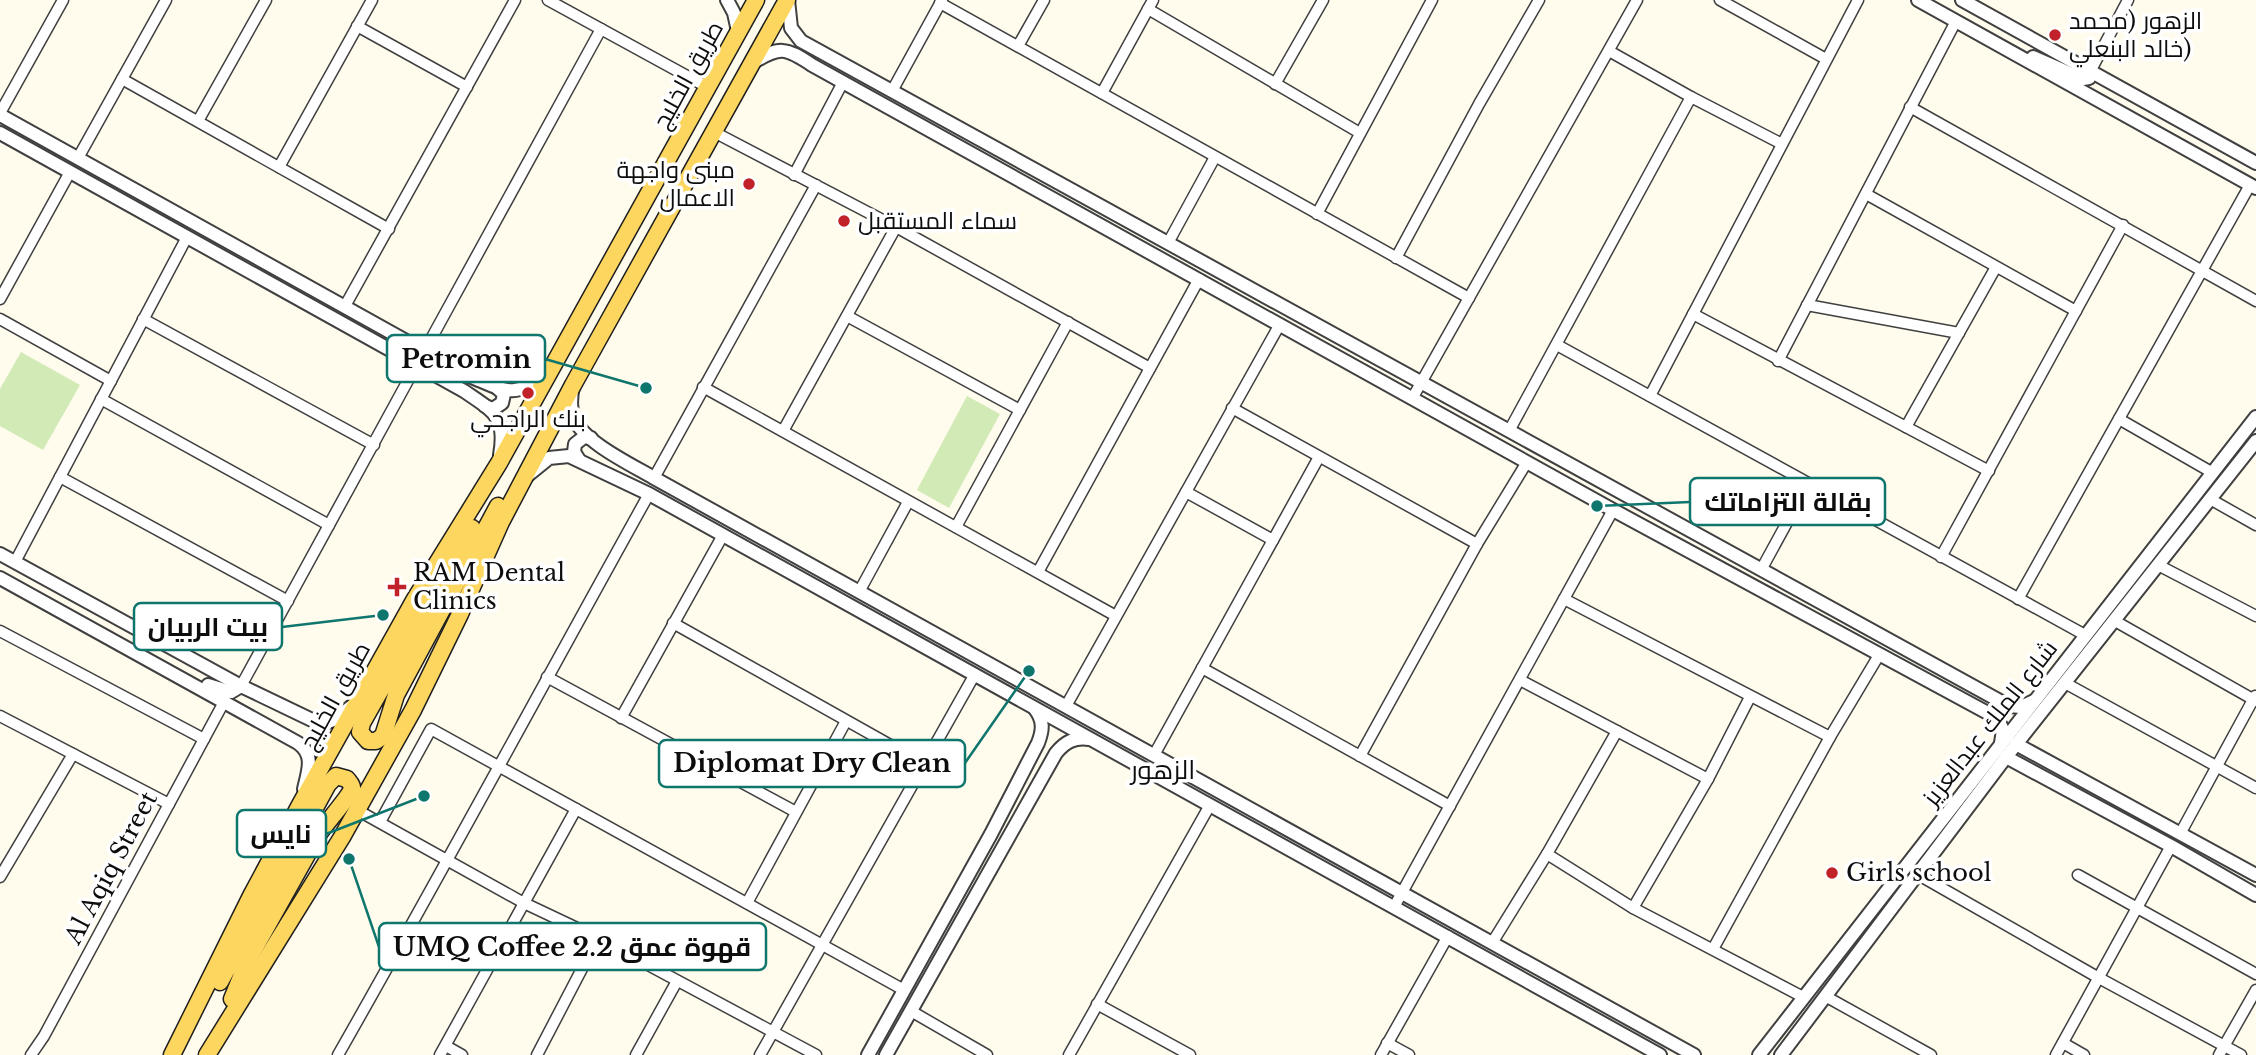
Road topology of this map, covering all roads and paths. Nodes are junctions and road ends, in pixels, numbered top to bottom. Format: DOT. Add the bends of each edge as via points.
graph roads {
  1 [pos="63,0"];
  2 [pos="166,0"];
  3 [pos="266,0"];
  4 [pos="372,0"];
  5 [pos="515,0"];
  6 [pos="548,0"];
  7 [pos="727,0"];
  8 [pos="756,0"];
  9 [pos="787,0"];
  10 [pos="1044,0"];
  11 [pos="1323,0"];
  12 [pos="1432,0"];
  13 [pos="1539,0"];
  14 [pos="1637,0"];
  15 [pos="1720,0"];
  16 [pos="1858,0"];
  17 [pos="1918,0"];
  18 [pos="1962,0"];
  19 [pos="2128,0"];
  20 [pos="941,2"];
  21 [pos="1150,5"];
  22 [pos="1956,21"];
  23 [pos="357,26"];
  24 [pos="601,29"];
  25 [pos="738,31"];
  26 [pos="1991,40"];
  27 [pos="1018,46"];
  28 [pos="1608,51"];
  29 [pos="1826,60"];
  30 [pos="840,62"];
  31 [pos="751,64"];
  32 [pos="824,72"];
  33 [pos="2090,72"];
  34 [pos="122,79"];
  35 [pos="843,82"];
  36 [pos="1275,84"];
  37 [pos="467,87"];
  38 [pos="707,87"];
  39 [pos="892,91"];
  40 [pos="1102,93"];
  41 [pos="1691,97"];
  42 [pos="1910,107"];
  43 [pos="0,114"];
  44 [pos="198,121"];
  45 [pos="714,132"];
  46 [pos="0,133"];
  47 [pos="1360,133"];
  48 [pos="1782,144"];
  49 [pos="21,145"];
  50 [pos="1215,157"];
  51 [pos="78,158"];
  52 [pos="2256,163"];
  53 [pos="279,167"];
  54 [pos="70,172"];
  55 [pos="794,175"];
  56 [pos="816,185"];
  57 [pos="2253,186"];
  58 [pos="1866,194"];
  59 [pos="1317,214"];
  60 [pos="2123,225"];
  61 [pos="895,228"];
  62 [pos="389,229"];
  63 [pos="187,237"];
  64 [pos="1168,243"];
  65 [pos="1396,258"];
  66 [pos="1996,267"];
  67 [pos="2202,270"];
  68 [pos="1199,279"];
  69 [pos="1469,298"];
  70 [pos="0,299"];
  71 [pos="2256,301"];
  72 [pos="1807,305"];
  73 [pos="345,306"];
  74 [pos="2076,311"];
  75 [pos="1693,314"];
  76 [pos="847,316"];
  77 [pos="0,319"];
  78 [pos="143,319"];
  79 [pos="1068,322"];
  80 [pos="1280,324"];
  81 [pos="1959,333"];
  82 [pos="1557,345"];
  83 [pos="425,350"];
  84 [pos="1778,361"];
  85 [pos="417,364"];
  86 [pos="552,367"];
  87 [pos="1150,368"];
  88 [pos="111,381"];
  89 [pos="1421,382"];
  90 [pos="492,385"];
  91 [pos="573,385"];
  92 [pos="703,387"];
  93 [pos="1650,396"];
  94 [pos="1413,397"];
  95 [pos="102,399"];
  96 [pos="482,404"];
  97 [pos="1232,408"];
  98 [pos="1020,410"];
  99 [pos="559,412"];
  100 [pos="2256,417"];
  101 [pos="2119,419"];
  102 [pos="519,428"];
  103 [pos="1906,428"];
  104 [pos="783,431"];
  105 [pos="1509,431"];
  106 [pos="591,438"];
  107 [pos="2256,441"];
  108 [pos="373,445"];
  109 [pos="1319,457"];
  110 [pos="579,460"];
  111 [pos="1527,462"];
  112 [pos="499,463"];
  113 [pos="1989,471"];
  114 [pos="2213,472"];
  115 [pos="60,477"];
  116 [pos="654,478"];
  117 [pos="523,480"];
  118 [pos="1808,484"];
  119 [pos="1186,492"];
  120 [pos="649,494"];
  121 [pos="2210,499"];
  122 [pos="908,502"];
  123 [pos="1613,510"];
  124 [pos="329,525"];
  125 [pos="2256,525"];
  126 [pos="956,527"];
  127 [pos="723,535"];
  128 [pos="1273,540"];
  129 [pos="1477,544"];
  130 [pos="0,554"];
  131 [pos="1941,557"];
  132 [pos="15,562"];
  133 [pos="2158,565"];
  134 [pos="1762,570"];
  135 [pos="1038,572"];
  136 [pos="0,578"];
  137 [pos="859,592"];
  138 [pos="1564,599"];
  139 [pos="2018,599"];
  140 [pos="288,601"];
  141 [pos="2256,616"];
  142 [pos="1116,617"];
  143 [pos="2115,621"];
  144 [pos="673,623"];
  145 [pos="0,631"];
  146 [pos="2085,635"];
  147 [pos="1880,655"];
  148 [pos="1202,668"];
  149 [pos="169,670"];
  150 [pos="975,674"];
  151 [pos="547,677"];
  152 [pos="1520,680"];
  153 [pos="2065,683"];
  154 [pos="241,686"];
  155 [pos="1038,691"];
  156 [pos="1750,697"];
  157 [pos="2255,698"];
  158 [pos="225,700"];
  159 [pos="359,700"];
  160 [pos="2034,701"];
  161 [pos="1032,706"];
  162 [pos="1066,706"];
  163 [pos="0,716"];
  164 [pos="621,718"];
  165 [pos="846,721"];
  166 [pos="1617,731"];
  167 [pos="1830,737"];
  168 [pos="204,738"];
  169 [pos="1091,739"];
  170 [pos="1038,743"];
  171 [pos="2001,743"];
  172 [pos="2016,744"];
  173 [pos="1056,753"];
  174 [pos="73,754"];
  175 [pos="1154,755"];
  176 [pos="1360,756"];
  177 [pos="2006,757"];
  178 [pos="923,764"];
  179 [pos="498,766"];
  180 [pos="2217,766"];
  181 [pos="1708,779"];
  182 [pos="2256,788"];
  183 [pos="301,803"];
  184 [pos="169,804"];
  185 [pos="1210,805"];
  186 [pos="1450,806"];
  187 [pos="576,808"];
  188 [pos="357,810"];
  189 [pos="796,812"];
  190 [pos="380,822"];
  191 [pos="2180,834"];
  192 [pos="2171,846"];
  193 [pos="1547,854"];
  194 [pos="448,861"];
  195 [pos="1917,874"];
  196 [pos="2078,875"];
  197 [pos="2256,875"];
  198 [pos="0,877"];
  199 [pos="1402,893"];
  200 [pos="2256,895"];
  201 [pos="524,903"];
  202 [pos="747,903"];
  203 [pos="1394,907"];
  204 [pos="1633,908"];
  205 [pos="2137,908"];
  206 [pos="1448,936"];
  207 [pos="598,938"];
  208 [pos="1492,943"];
  209 [pos="822,945"];
  210 [pos="1713,949"];
  211 [pos="2256,974"];
  212 [pos="2098,978"];
  213 [pos="677,981"];
  214 [pos="904,990"];
  215 [pos="2256,990"];
  216 [pos="1825,996"];
  217 [pos="1803,997"];
  218 [pos="1097,1004"];
  219 [pos="911,1011"];
  220 [pos="773,1032"];
  221 [pos="1387,1043"];
  222 [pos="2063,1043"];
  223 [pos="210,1049"];
  224 [pos="443,1050"];
  225 [pos="1639,1050"];
  226 [pos="2222,1050"];
  227 [pos="31,1055"];
  228 [pos="173,1055"];
  229 [pos="338,1055"];
  230 [pos="463,1055"];
  231 [pos="537,1055"];
  232 [pos="636,1055"];
  233 [pos="760,1055"];
  234 [pos="816,1055"];
  235 [pos="868,1055"];
  236 [pos="887,1055"];
  237 [pos="987,1055"];
  238 [pos="1069,1055"];
  239 [pos="1190,1055"];
  240 [pos="1381,1055"];
  241 [pos="1409,1055"];
  242 [pos="1660,1055"];
  243 [pos="1694,1055"];
  244 [pos="1759,1055"];
  245 [pos="1781,1055"];
  246 [pos="1931,1055"];
  247 [pos="2056,1055"];
  248 [pos="2084,1055"];
  249 [pos="2241,1055"];
  1 -- 43 [label="street"];
  2 -- 34 [label="street"];
  3 -- 44 [label="street"];
  4 -- 23 [label="street"];
  5 -- 37 [label="street"];
  6 -- 24 [label="street"];
  7 -- 25 [label="street"];
  8 -- 25 [label="main road, طريق الخليج"];
  9 -- 30 [label="street" via="795,35"];
  9 -- 31 [label="main road, طريق الخليج"];
  10 -- 27 [label="street"];
  11 -- 36 [label="street"];
  12 -- 47 [label="street"];
  13 -- 65 [label="street"];
  14 -- 28 [label="street"];
  15 -- 29 [label="street"];
  16 -- 29 [label="street"];
  17 -- 22 [label="street"];
  18 -- 33 [label="street"];
  19 -- 33 [label="street"];
  20 -- 27 [label="street"];
  20 -- 39 [label="street"];
  21 -- 36 [label="street"];
  21 -- 40 [label="street"];
  22 -- 26 [label="street"];
  22 -- 42 [label="street"];
  23 -- 37 [label="street"];
  23 -- 53 [label="street"];
  24 -- 38 [label="street"];
  24 -- 83 [label="street"];
  25 -- 38 [label="main road, طريق الخليج"];
  26 -- 33 [label="street" via="2083,79 2089,78"];
  26 -- 57 [label="street"];
  27 -- 40 [label="street"];
  28 -- 41 [label="street"];
  28 -- 69 [label="street"];
  29 -- 48 [label="street"];
  30 -- 32 [label="street"];
  30 -- 39 [label="street"];
  31 -- 32 [label="street" via="780,50"];
  31 -- 45 [label="main road, طريق الخليج"];
  32 -- 35 [label="street"];
  33 -- 52 [label="street"];
  34 -- 44 [label="street"];
  34 -- 51 [label="street"];
  35 -- 55 [label="street"];
  35 -- 68 [label="street"];
  36 -- 47 [label="street"];
  37 -- 62 [label="street"];
  38 -- 86 [label="main road, طريق الخليج"];
  39 -- 64 [label="street"];
  40 -- 50 [label="street"];
  41 -- 48 [label="street"];
  41 -- 82 [label="street"];
  42 -- 58 [label="street"];
  42 -- 60 [label="street"];
  43 -- 51 [label="street"];
  44 -- 53 [label="street"];
  45 -- 55 [label="street"];
  45 -- 91 [label="main road, طريق الخليج"];
  46 -- 49 [label="street"];
  47 -- 59 [label="street"];
  48 -- 75 [label="street"];
  49 -- 51 [label="street"];
  49 -- 54 [label="street"];
  50 -- 59 [label="street"];
  50 -- 64 [label="street"];
  51 -- 73 [label="street"];
  53 -- 62 [label="street"];
  54 -- 63 [label="street"];
  54 -- 70 [label="street"];
  55 -- 56 [label="street"];
  56 -- 61 [label="street"];
  56 -- 92 [label="street"];
  57 -- 67 [label="street"];
  58 -- 66 [label="street"];
  58 -- 72 [label="street"];
  59 -- 65 [label="street"];
  60 -- 67 [label="street"];
  60 -- 74 [label="street"];
  61 -- 76 [label="street"];
  61 -- 79 [label="street"];
  62 -- 73 [label="street"];
  63 -- 78 [label="street"];
  63 -- 85 [label="street"];
  64 -- 89 [label="street"];
  65 -- 69 [label="street"];
  66 -- 74 [label="street"];
  66 -- 81 [label="street"];
  67 -- 71 [label="street"];
  67 -- 101 [label="street"];
  68 -- 80 [label="street"];
  68 -- 87 [label="street"];
  69 -- 89 [label="street"];
  72 -- 81 [label="street"];
  72 -- 84 [label="street"];
  73 -- 83 [label="street"];
  74 -- 113 [label="street"];
  75 -- 84 [label="street"];
  75 -- 93 [label="street"];
  76 -- 98 [label="street"];
  76 -- 104 [label="street"];
  77 -- 88 [label="street"];
  78 -- 88 [label="street"];
  78 -- 108 [label="street"];
  79 -- 87 [label="street"];
  79 -- 98 [label="street"];
  80 -- 94 [label="street"];
  80 -- 97 [label="street"];
  81 -- 103 [label="street"];
  82 -- 93 [label="street"];
  82 -- 105 [label="street"];
  83 -- 90 [label="street"];
  84 -- 103 [label="street"];
  85 -- 96 [label="street"];
  85 -- 108 [label="street"];
  86 -- 90 [label="street" via="526,389 512,391"];
  86 -- 102 [label="main road, طريق الخليج"];
  87 -- 135 [label="street"];
  88 -- 95 [label="street"];
  89 -- 94 [label="street"];
  89 -- 105 [label="street"];
  90 -- 96 [label="street" via="502,390 502,403 493,409"];
  91 -- 99 [label="main road, طريق الخليج"];
  91 -- 106 [label="street" via="573,416"];
  92 -- 104 [label="street"];
  92 -- 116 [label="street"];
  93 -- 118 [label="street"];
  94 -- 111 [label="street"];
  95 -- 115 [label="street"];
  95 -- 124 [label="street"];
  96 -- 112 [label="street" via="502,427"];
  97 -- 109 [label="street"];
  97 -- 119 [label="street"];
  98 -- 126 [label="street"];
  99 -- 102 [label="main road" via="527,454 478,542 396,695 383,736 368,741 360,732 362,723 497,483"];
  99 -- 117 [label="main road, طريق الخليج"];
  100 -- 114 [label="street, شارع الملك عبدالعزيز"];
  101 -- 114 [label="street"];
  101 -- 139 [label="street"];
  102 -- 112 [label="main road, طريق الخليج"];
  103 -- 113 [label="street"];
  104 -- 122 [label="street"];
  105 -- 134 [label="street"];
  106 -- 110 [label="street" via="575,444"];
  106 -- 116 [label="street"];
  107 -- 121 [label="street, شارع الملك عبدالعزيز"];
  108 -- 124 [label="street"];
  109 -- 128 [label="street"];
  109 -- 129 [label="street"];
  110 -- 117 [label="street" via="562,455 549,458"];
  110 -- 120 [label="street"];
  111 -- 123 [label="street"];
  111 -- 129 [label="street"];
  112 -- 159 [label="main road, طريق الخليج"];
  113 -- 131 [label="street"];
  114 -- 146 [label="street, شارع الملك عبدالعزيز"];
  115 -- 132 [label="street"];
  115 -- 140 [label="street"];
  116 -- 137 [label="street"];
  117 -- 188 [label="main road, طريق الخليج" via="430,677"];
  118 -- 131 [label="street"];
  118 -- 134 [label="street"];
  119 -- 128 [label="street"];
  119 -- 142 [label="street"];
  120 -- 127 [label="street"];
  120 -- 151 [label="street"];
  121 -- 125 [label="street"];
  121 -- 133 [label="street, شارع الملك عبدالعزيز"];
  122 -- 126 [label="street"];
  122 -- 137 [label="street"];
  123 -- 138 [label="street"];
  123 -- 147 [label="street"];
  124 -- 140 [label="street"];
  126 -- 135 [label="street"];
  127 -- 144 [label="street"];
  127 -- 150 [label="street"];
  128 -- 148 [label="street"];
  129 -- 176 [label="street"];
  130 -- 132 [label="street"];
  131 -- 139 [label="street"];
  132 -- 154 [label="street"];
  133 -- 141 [label="street"];
  133 -- 143 [label="street, شارع الملك عبدالعزيز"];
  134 -- 160 [label="street" via="2009,706"];
  135 -- 142 [label="street"];
  136 -- 149 [label="street"];
  137 -- 155 [label="street"];
  138 -- 152 [label="street"];
  138 -- 156 [label="street"];
  139 -- 146 [label="street"];
  140 -- 154 [label="street"];
  142 -- 162 [label="street"];
  143 -- 153 [label="street, شارع الملك عبدالعزيز"];
  143 -- 157 [label="street"];
  144 -- 164 [label="street"];
  144 -- 165 [label="street"];
  145 -- 168 [label="street"];
  146 -- 160 [label="street, شارع الملك عبدالعزيز"];
  147 -- 167 [label="street"];
  147 -- 171 [label="street" via="1997,718 2003,730"];
  148 -- 175 [label="street"];
  148 -- 176 [label="street"];
  149 -- 154 [label="street" via="231,692"];
  149 -- 158 [label="street"];
  150 -- 155 [label="street" via="983,669"];
  150 -- 161 [label="street"];
  150 -- 178 [label="street"];
  151 -- 164 [label="street"];
  151 -- 179 [label="street"];
  152 -- 166 [label="street"];
  152 -- 186 [label="street"];
  153 -- 172 [label="street, شارع الملك عبدالعزيز"];
  153 -- 180 [label="street"];
  154 -- 159 [label="street" via="321,723 337,719"];
  155 -- 162 [label="street"];
  156 -- 167 [label="street"];
  156 -- 181 [label="street"];
  157 -- 180 [label="street"];
  158 -- 168 [label="street, Al Aqiq Street"];
  158 -- 183 [label="street" via="303,747 310,765"];
  159 -- 183 [label="main road, طريق الخليج"];
  160 -- 171 [label="street, شارع الملك عبدالعزيز"];
  161 -- 169 [label="street"];
  161 -- 170 [label="street" via="1042,721"];
  162 -- 175 [label="street"];
  163 -- 174 [label="street"];
  164 -- 189 [label="street"];
  165 -- 178 [label="street"];
  165 -- 189 [label="street"];
  166 -- 181 [label="street"];
  166 -- 193 [label="street"];
  167 -- 210 [label="street"];
  168 -- 184 [label="street, Al Aqiq Street"];
  169 -- 173 [label="street" via="1068,742"];
  169 -- 185 [label="street"];
  170 -- 173 [label="street" via="1053,740"];
  170 -- 214 [label="street"];
  171 -- 217 [label="street, شارع الملك عبدالعزيز"];
  172 -- 177 [label="street, شارع الملك عبدالعزيز"];
  172 -- 191 [label="street"];
  173 -- 219 [label="street"];
  174 -- 184 [label="street"];
  174 -- 198 [label="street"];
  175 -- 199 [label="street"];
  176 -- 186 [label="street"];
  177 -- 192 [label="street"];
  177 -- 195 [label="street, شارع الملك عبدالعزيز"];
  178 -- 209 [label="street"];
  179 -- 187 [label="street"];
  179 -- 190 [label="street" via="431,729"];
  179 -- 194 [label="street"];
  180 -- 182 [label="street"];
  180 -- 191 [label="street"];
  181 -- 204 [label="street"];
  183 -- 228 [label="main road, طريق الخليج"];
  184 -- 227 [label="street, Al Aqiq Street"];
  185 -- 203 [label="street"];
  185 -- 218 [label="street"];
  186 -- 199 [label="street"];
  187 -- 201 [label="street"];
  187 -- 202 [label="street"];
  188 -- 190 [label="street"];
  188 -- 223 [label="main road, طريق الخليج"];
  189 -- 202 [label="street"];
  190 -- 194 [label="street"];
  191 -- 197 [label="street"];
  192 -- 200 [label="street"];
  192 -- 205 [label="street"];
  193 -- 204 [label="street"];
  193 -- 208 [label="street"];
  194 -- 201 [label="street"];
  194 -- 229 [label="street"];
  195 -- 212 [label="street"];
  195 -- 216 [label="street, شارع الملك عبدالعزيز"];
  196 -- 205 [label="street"];
  199 -- 203 [label="street"];
  199 -- 208 [label="street"];
  201 -- 207 [label="street"];
  201 -- 224 [label="street"];
  202 -- 209 [label="street"];
  203 -- 206 [label="street"];
  204 -- 210 [label="street"];
  205 -- 211 [label="street"];
  205 -- 212 [label="street"];
  206 -- 221 [label="street"];
  206 -- 225 [label="street"];
  207 -- 213 [label="street"];
  207 -- 231 [label="street"];
  208 -- 243 [label="street"];
  209 -- 214 [label="street"];
  209 -- 220 [label="street"];
  210 -- 217 [label="street"];
  212 -- 222 [label="street"];
  212 -- 226 [label="street"];
  213 -- 220 [label="street"];
  213 -- 232 [label="street"];
  214 -- 235 [label="street"];
  215 -- 226 [label="street"];
  216 -- 245 [label="street, شارع الملك عبدالعزيز"];
  216 -- 246 [label="street"];
  217 -- 244 [label="street, شارع الملك عبدالعزيز"];
  218 -- 238 [label="street"];
  218 -- 239 [label="street"];
  219 -- 236 [label="street"];
  219 -- 237 [label="street"];
  220 -- 233 [label="street"];
  220 -- 234 [label="street"];
  221 -- 240 [label="street"];
  221 -- 241 [label="street"];
  222 -- 247 [label="street"];
  222 -- 248 [label="street"];
  223 -- 228 [label="main road" via="248,960 318,835 351,793 350,782 343,777 328,784 204,1011"];
  224 -- 230 [label="street"];
  225 -- 242 [label="street"];
  226 -- 249 [label="street"];
}
